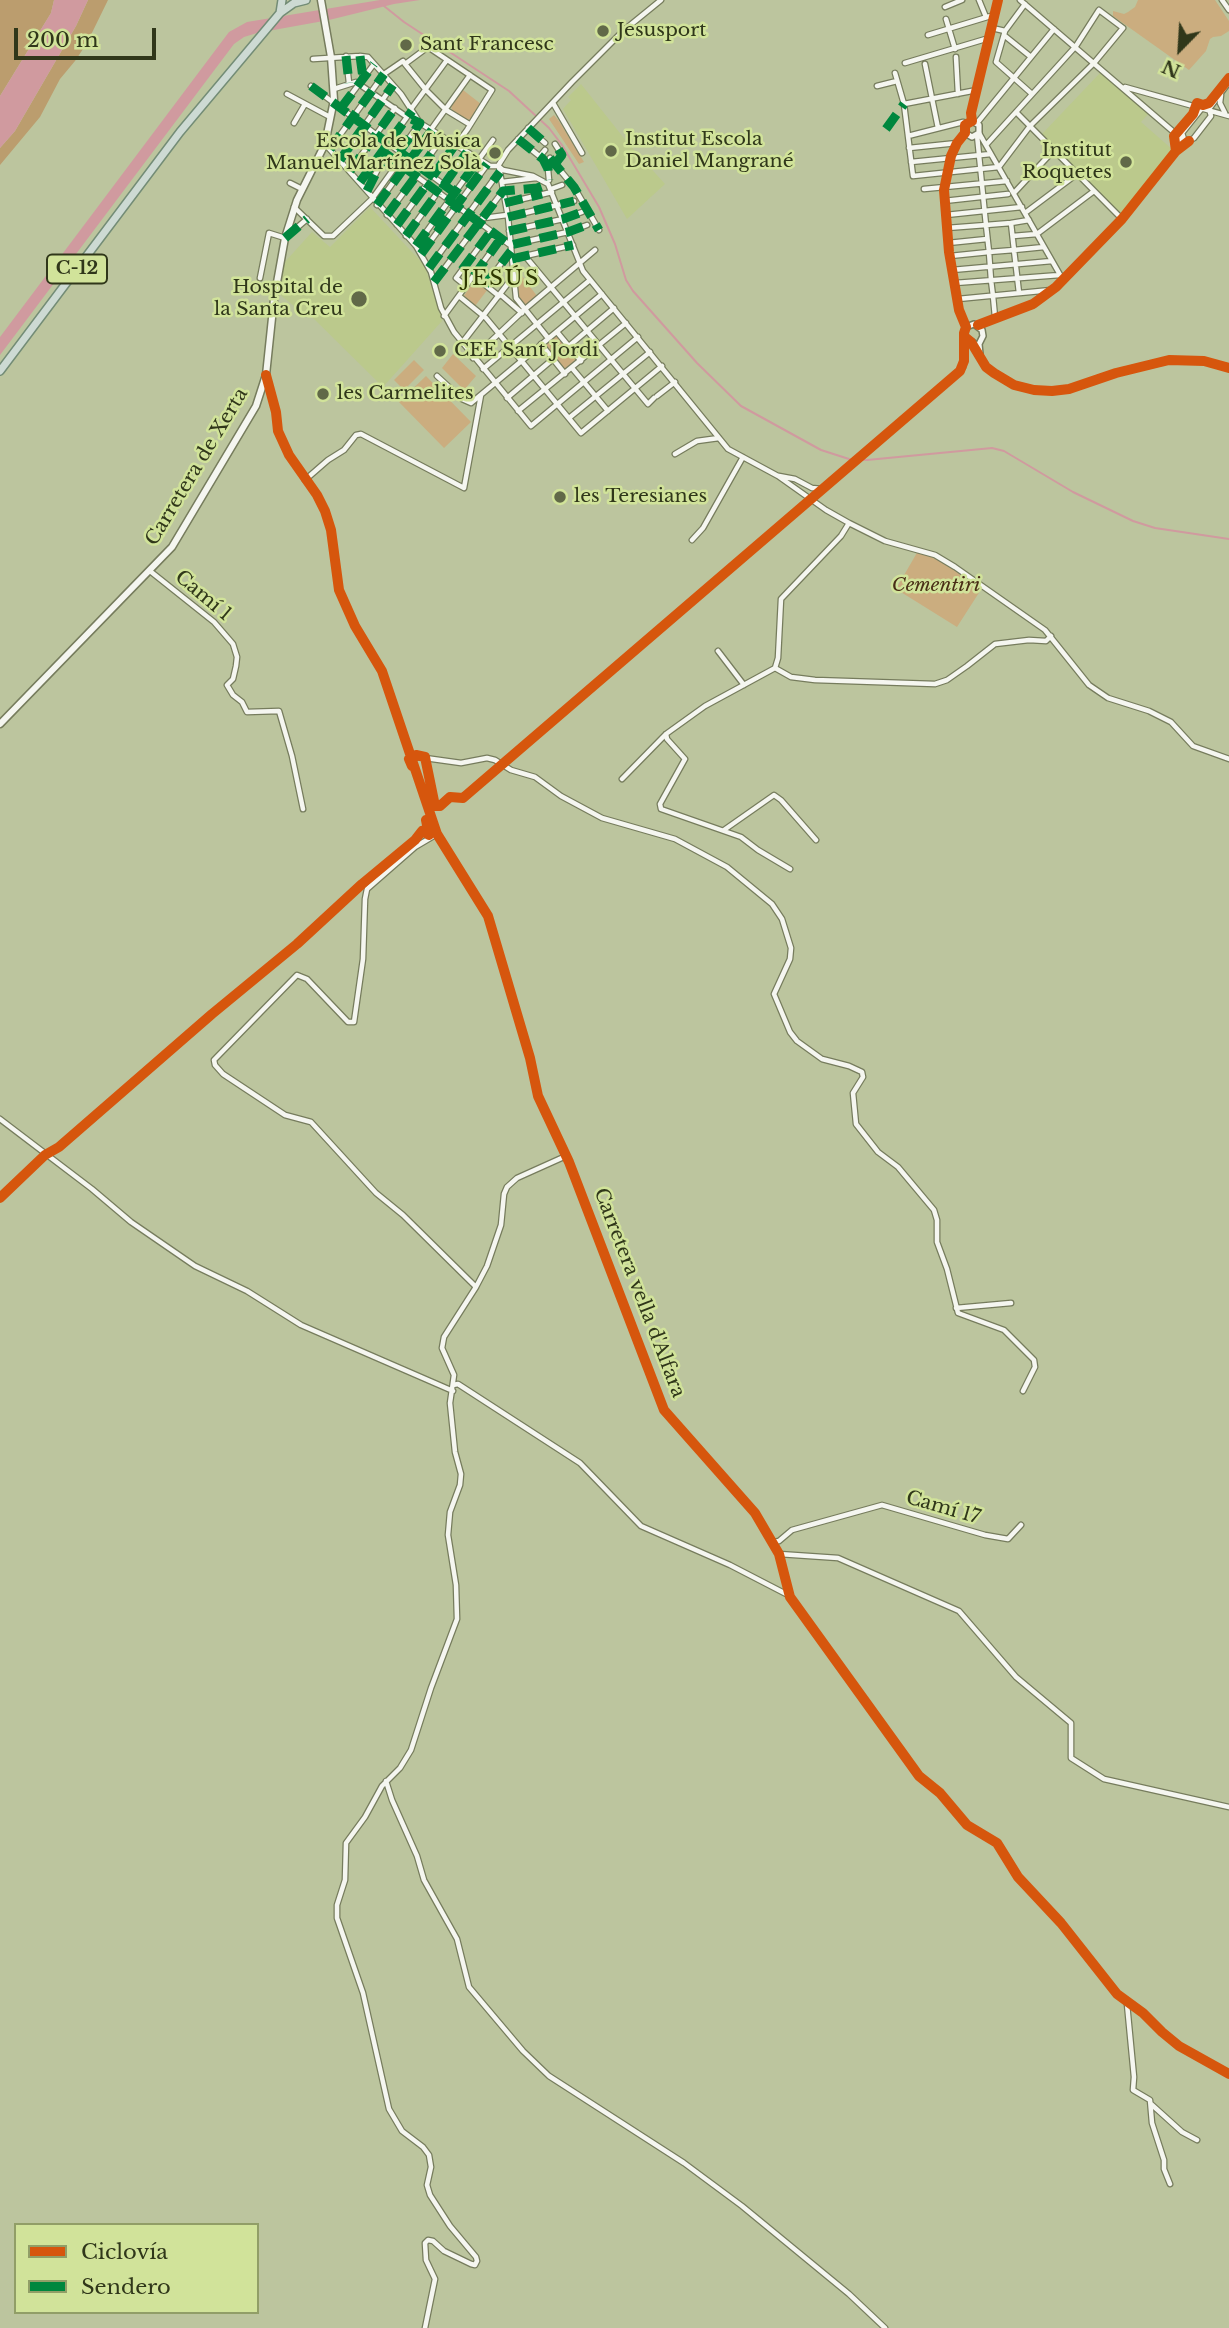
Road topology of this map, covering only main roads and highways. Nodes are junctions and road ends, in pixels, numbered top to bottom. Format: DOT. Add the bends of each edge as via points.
graph roads {
  1 [pos="282,0"];
  2 [pos="306,0"];
  3 [pos="290,1"];
  4 [pos="321,4"];
  5 [pos="279,14"];
  6 [pos="0,372"];
  7 [pos="0,724"];
  1 -- 5 [label="main road"];
  2 -- 3 [label="main road, C-12"];
  2 -- 4 [label="main road"];
  3 -- 5 [label="main road, C-12"];
  4 -- 7 [label="main road, Carretera de Xerta" via="334,89 327,146 302,189 285,238 266,375 256,406 172,547"];
  5 -- 6 [label="main road, C-12" via="180,132"];
}
